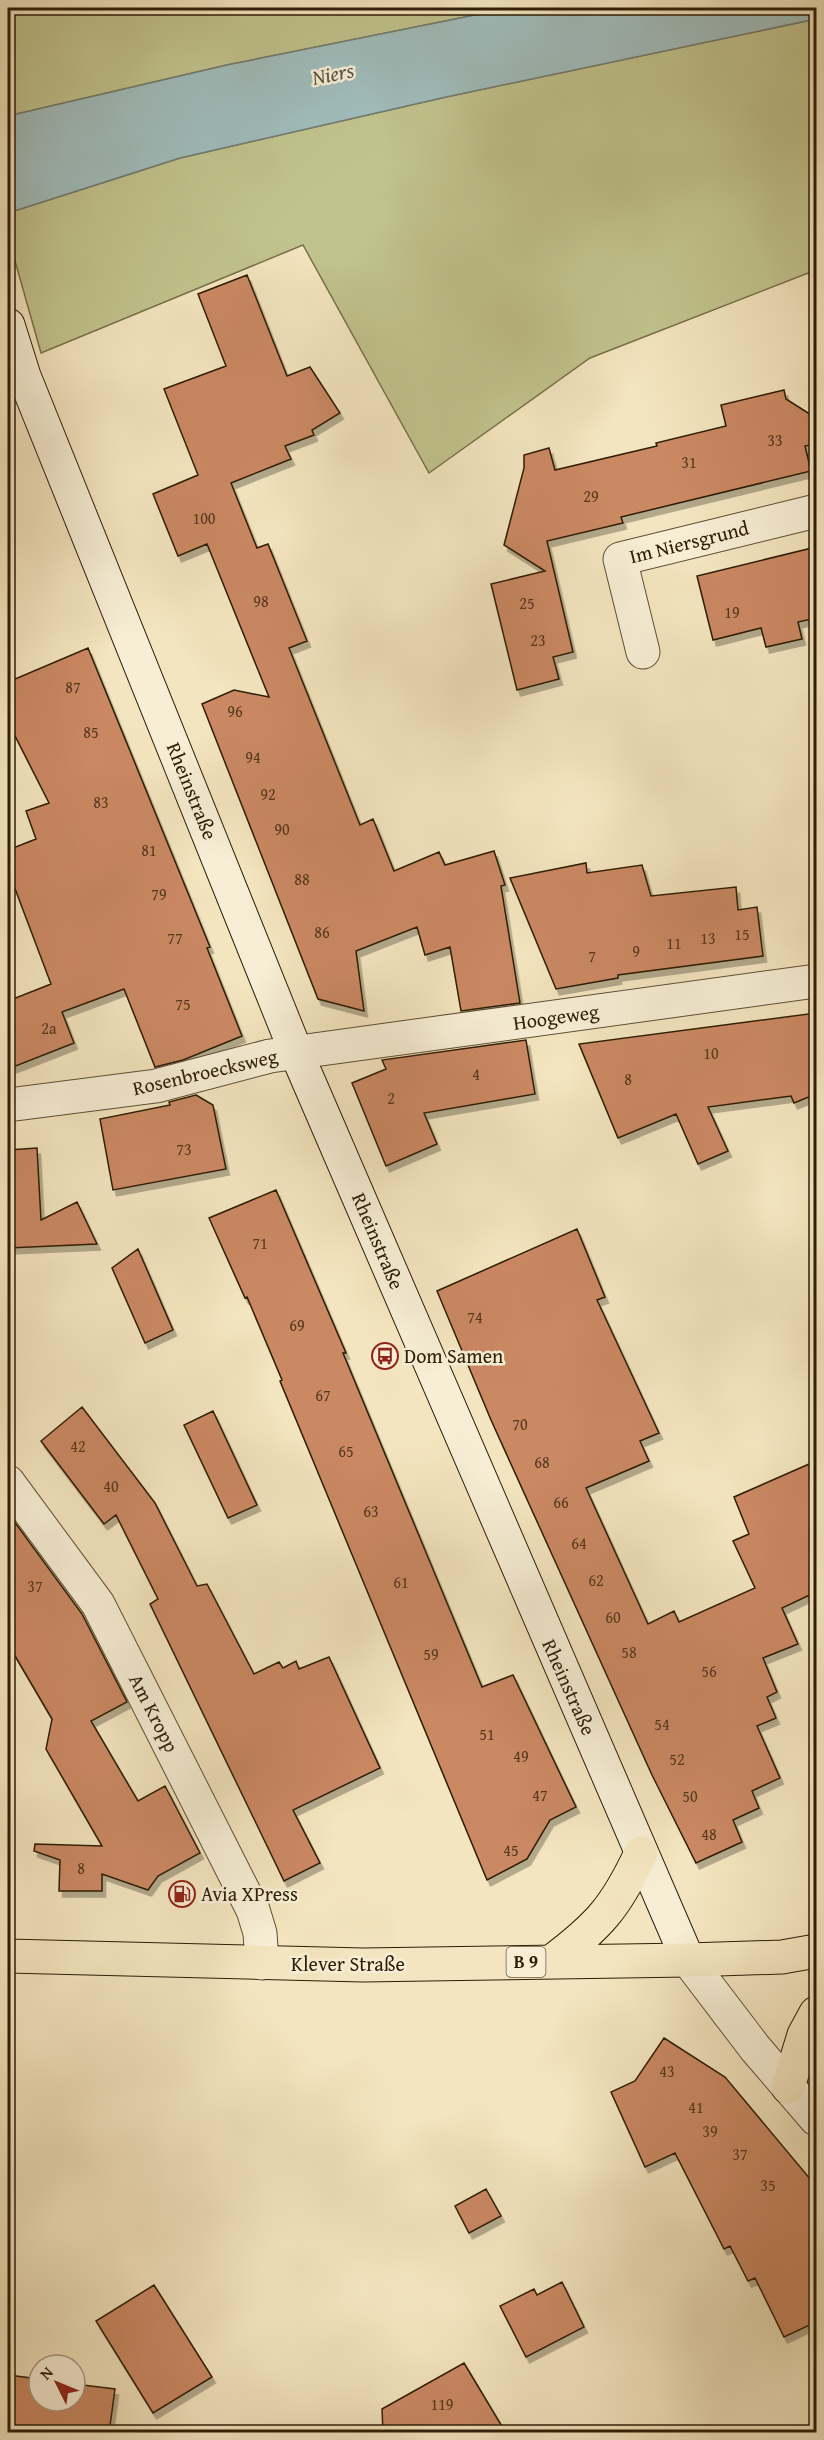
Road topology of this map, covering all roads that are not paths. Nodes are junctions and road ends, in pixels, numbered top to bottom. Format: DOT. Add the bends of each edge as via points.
graph roads {
  1 [pos="8,325"];
  2 [pos="16,379"];
  3 [pos="816,511"];
  4 [pos="643,652"];
  5 [pos="816,981"];
  6 [pos="296,1052"];
  7 [pos="8,1105"];
  8 [pos="8,1482"];
  9 [pos="641,1852"];
  10 [pos="816,1951"];
  11 [pos="8,1956"];
  12 [pos="688,1960"];
  13 [pos="551,1962"];
  14 [pos="262,1963"];
  15 [pos="816,2013"];
  16 [pos="788,2087"];
  17 [pos="816,2119"];
  1 -- 2 [label="street, Rheinstraße"];
  2 -- 6 [label="street, Rheinstraße"];
  3 -- 4 [label="street, Im Niersgrund" via="620,559"];
  5 -- 6 [label="street, Hoogeweg"];
  6 -- 7 [label="street, Rosenbroecksweg" via="156,1086"];
  6 -- 9 [label="street, Rheinstraße"];
  8 -- 14 [label="street, Am Kropp" via="98,1604 254,1910"];
  9 -- 12 [label="street, Rheinstraße"];
  9 -- 13 [label="main road" via="607,1913 589,1934"];
  10 -- 12 [label="main road, B 9" via="782,1957"];
  11 -- 14 [label="main road, Klever Straße / B 9"];
  12 -- 13 [label="main road, Klever Straße / B 9"];
  12 -- 16 [label="street, Rheinstraße"];
  13 -- 14 [label="main road, Klever Straße / B 9"];
  15 -- 16 [label="main road" via="804,2035"];
  16 -- 17 [label="street, Rheinstraße"];
}
